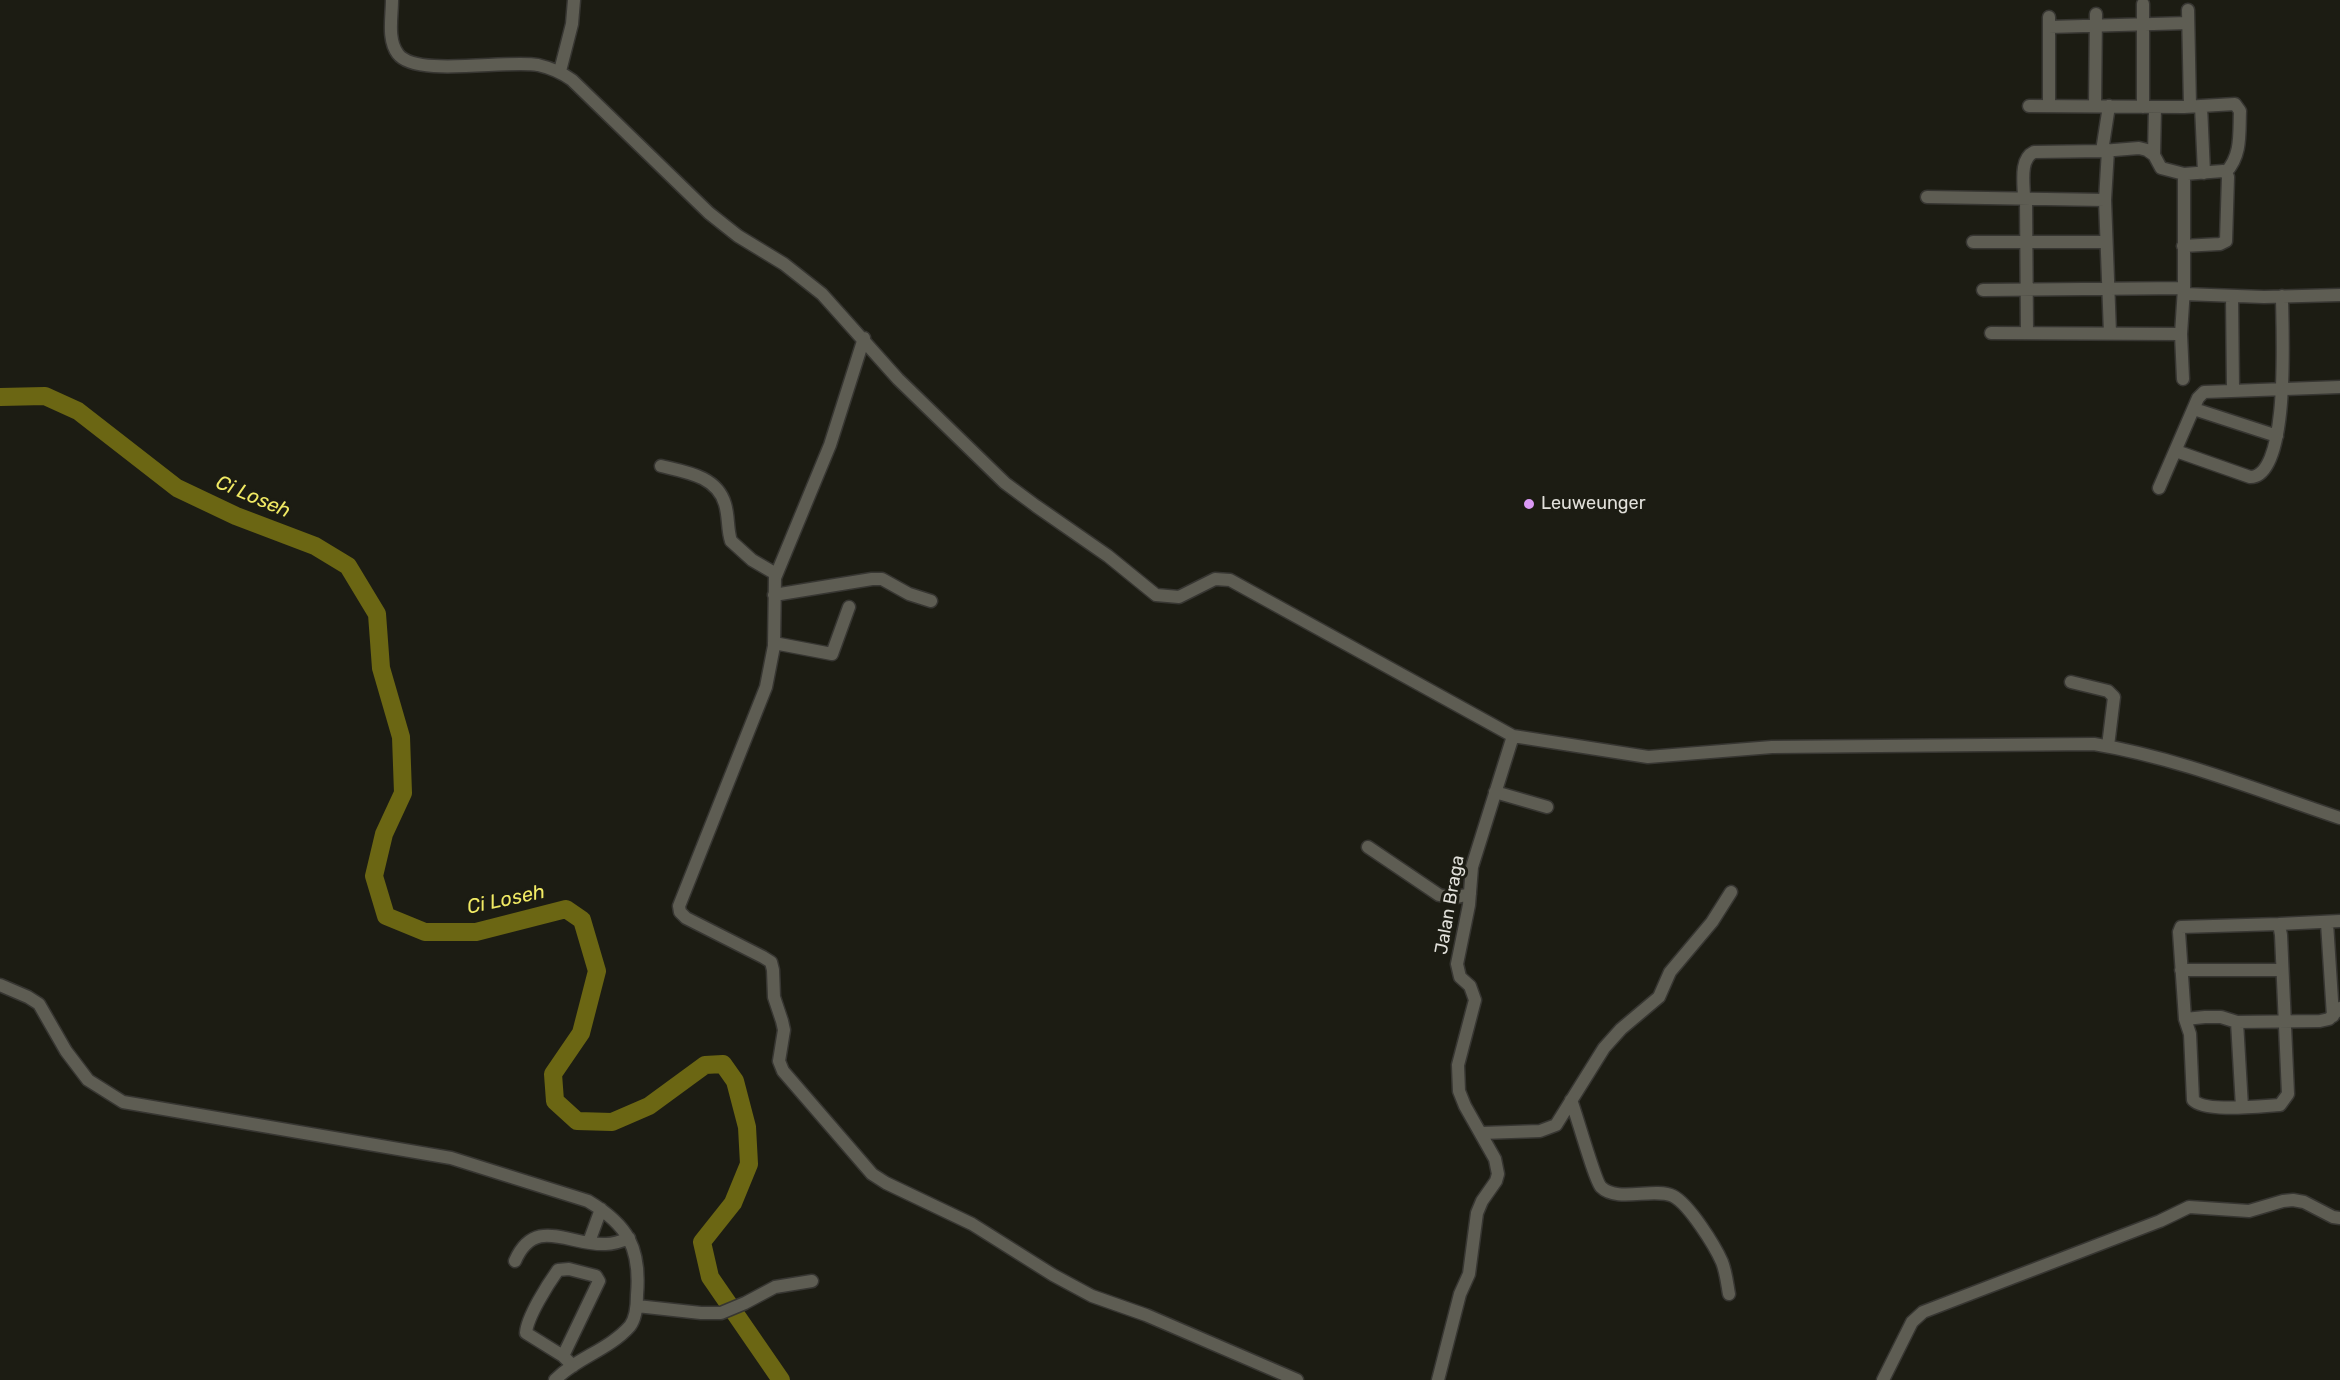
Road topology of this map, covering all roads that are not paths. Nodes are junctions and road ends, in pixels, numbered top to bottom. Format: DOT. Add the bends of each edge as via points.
graph roads {
  1 [pos="392,0"];
  2 [pos="574,0"];
  3 [pos="2143,4"];
  4 [pos="2188,10"];
  5 [pos="2096,20"];
  6 [pos="2188,24"];
  7 [pos="2143,25"];
  8 [pos="560,71"];
  9 [pos="2029,106"];
  10 [pos="2049,106"];
  11 [pos="2094,106"];
  12 [pos="2109,106"];
  13 [pos="2195,106"];
  14 [pos="2149,107"];
  15 [pos="2105,151"];
  16 [pos="2154,155"];
  17 [pos="2226,172"];
  18 [pos="2204,173"];
  19 [pos="2184,174"];
  20 [pos="1927,197"];
  21 [pos="2025,199"];
  22 [pos="2105,200"];
  23 [pos="2027,242"];
  24 [pos="2106,242"];
  25 [pos="1973,243"];
  26 [pos="2183,246"];
  27 [pos="2107,289"];
  28 [pos="1983,290"];
  29 [pos="2028,290"];
  30 [pos="2184,291"];
  31 [pos="2340,295"];
  32 [pos="2232,296"];
  33 [pos="2282,297"];
  34 [pos="1991,333"];
  35 [pos="2027,333"];
  36 [pos="2110,333"];
  37 [pos="2181,334"];
  38 [pos="864,339"];
  39 [pos="2183,379"];
  40 [pos="2340,387"];
  41 [pos="2283,388"];
  42 [pos="2233,389"];
  43 [pos="2194,409"];
  44 [pos="2277,436"];
  45 [pos="2176,451"];
  46 [pos="661,466"];
  47 [pos="2159,488"];
  48 [pos="775,584"];
  49 [pos="931,601"];
  50 [pos="849,607"];
  51 [pos="774,643"];
  52 [pos="2071,682"];
  53 [pos="1513,736"];
  54 [pos="2108,746"];
  55 [pos="1495,792"];
  56 [pos="1547,807"];
  57 [pos="2340,818"];
  58 [pos="1368,847"];
  59 [pos="1731,892"];
  60 [pos="1470,894"];
  61 [pos="2334,922"];
  62 [pos="2279,924"];
  63 [pos="2181,970"];
  64 [pos="2282,970"];
  65 [pos="0,985"];
  66 [pos="2336,986"];
  67 [pos="2336,1012"];
  68 [pos="2185,1019"];
  69 [pos="2237,1022"];
  70 [pos="2285,1022"];
  71 [pos="1571,1100"];
  72 [pos="2242,1107"];
  73 [pos="1482,1133"];
  74 [pos="602,1209"];
  75 [pos="2340,1218"];
  76 [pos="630,1238"];
  77 [pos="589,1242"];
  78 [pos="514,1261"];
  79 [pos="812,1281"];
  80 [pos="1729,1294"];
  81 [pos="637,1306"];
  82 [pos="563,1356"];
  83 [pos="573,1366"];
  84 [pos="555,1380"];
  85 [pos="1297,1380"];
  86 [pos="1438,1380"];
  87 [pos="1883,1380"];
  1 -- 8 [label="street" via="391,39 403,60 446,67 536,65"];
  2 -- 8 [label="street"];
  3 -- 7 [label="street"];
  4 -- 6 [label="street"];
  5 -- 7 [label="street"];
  5 -- 10 [label="street" via="2049,22"];
  5 -- 11 [label="street"];
  6 -- 7 [label="street"];
  6 -- 13 [label="street"];
  7 -- 14 [label="street"];
  8 -- 38 [label="street" via="708,213 822,294"];
  9 -- 10 [label="street"];
  10 -- 11 [label="street"];
  11 -- 12 [label="street"];
  12 -- 14 [label="street"];
  12 -- 15 [label="street"];
  13 -- 14 [label="street"];
  13 -- 17 [label="street" via="2235,104 2240,111 2238,153"];
  13 -- 18 [label="street"];
  14 -- 16 [label="street"];
  15 -- 16 [label="street" via="2139,148"];
  15 -- 21 [label="street" via="2029,154 2024,164"];
  15 -- 22 [label="street"];
  16 -- 19 [label="street" via="2161,168"];
  17 -- 18 [label="street"];
  17 -- 26 [label="street" via="2227,239 2220,244"];
  18 -- 19 [label="street"];
  19 -- 26 [label="street"];
  20 -- 21 [label="street"];
  21 -- 22 [label="street"];
  21 -- 23 [label="street"];
  22 -- 24 [label="street"];
  23 -- 24 [label="street"];
  23 -- 25 [label="street"];
  23 -- 29 [label="street"];
  24 -- 27 [label="street"];
  26 -- 30 [label="street"];
  27 -- 29 [label="street"];
  27 -- 30 [label="street"];
  27 -- 36 [label="street"];
  28 -- 29 [label="street"];
  29 -- 35 [label="street"];
  30 -- 32 [label="street"];
  30 -- 37 [label="street"];
  31 -- 33 [label="street"];
  32 -- 33 [label="street"];
  32 -- 42 [label="street"];
  33 -- 41 [label="street"];
  34 -- 35 [label="street"];
  35 -- 36 [label="street"];
  36 -- 37 [label="street"];
  37 -- 39 [label="street"];
  38 -- 48 [label="street" via="830,445"];
  38 -- 53 [label="street" via="898,379 1005,483 1108,556 1156,596 1179,597 1215,579 1230,580"];
  40 -- 41 [label="street"];
  41 -- 42 [label="street"];
  41 -- 44 [label="street"];
  42 -- 43 [label="street" via="2204,392"];
  43 -- 44 [label="street"];
  43 -- 45 [label="street"];
  44 -- 45 [label="street" via="2266,470 2255,477"];
  45 -- 47 [label="street"];
  46 -- 48 [label="street" via="693,474 717,487 726,505 731,541"];
  48 -- 49 [label="street" via="882,579"];
  48 -- 51 [label="street"];
  50 -- 51 [label="street" via="832,654"];
  51 -- 85 [label="street" via="766,687 679,906 686,918 771,962 775,1005 783,1030 779,1061 787,1078 872,1174 886,1184 972,1224 1092,1296"];
  52 -- 54 [label="street" via="2108,691 2114,698"];
  53 -- 54 [label="street" via="1648,757 1772,747 2062,743"];
  53 -- 55 [label="street, Jalan Braga"];
  54 -- 57 [label="street" via="2176,763"];
  55 -- 56 [label="street"];
  55 -- 60 [label="street, Jalan Braga" via="1473,867"];
  58 -- 60 [label="street" via="1439,895 1453,898"];
  59 -- 71 [label="street" via="1712,922 1670,972 1659,997 1604,1048"];
  60 -- 73 [label="street, Jalan Braga" via="1457,964 1460,977 1470,986 1475,1000 1458,1077 1465,1106"];
  61 -- 62 [label="street"];
  61 -- 66 [label="street"];
  62 -- 63 [label="street" via="2184,926 2179,932"];
  62 -- 64 [label="street"];
  63 -- 64 [label="street"];
  63 -- 68 [label="street"];
  64 -- 70 [label="street"];
  65 -- 74 [label="street" via="39,1004 88,1080 123,1101 451,1158 565,1193"];
  66 -- 67 [label="street"];
  67 -- 70 [label="street" via="2320,1021"];
  68 -- 69 [label="street" via="2221,1017"];
  68 -- 72 [label="street" via="2190,1034 2193,1100 2203,1106"];
  69 -- 70 [label="street"];
  69 -- 72 [label="street"];
  70 -- 72 [label="street" via="2286,1099 2280,1105"];
  71 -- 73 [label="street" via="1556,1125 1548,1129"];
  71 -- 80 [label="street" via="1601,1187 1617,1194 1666,1194 1676,1199 1712,1243 1723,1264"];
  73 -- 86 [label="street, Jalan Braga" via="1498,1174 1477,1213 1469,1274 1460,1294"];
  74 -- 76 [label="street"];
  74 -- 77 [label="street"];
  75 -- 87 [label="street" via="2293,1200 2249,1211 2184,1208 2160,1221 1923,1312 1912,1322"];
  76 -- 77 [label="street" via="609,1244"];
  76 -- 81 [label="street" via="639,1275"];
  77 -- 78 [label="street" via="542,1235 527,1240"];
  79 -- 81 [label="street" via="775,1287 720,1313"];
  81 -- 83 [label="street" via="631,1325"];
  82 -- 82 [label="street" via="527,1336 526,1329 558,1270 568,1269 596,1276 598,1281"];
  82 -- 83 [label="street"];
  83 -- 84 [label="street"];
}
